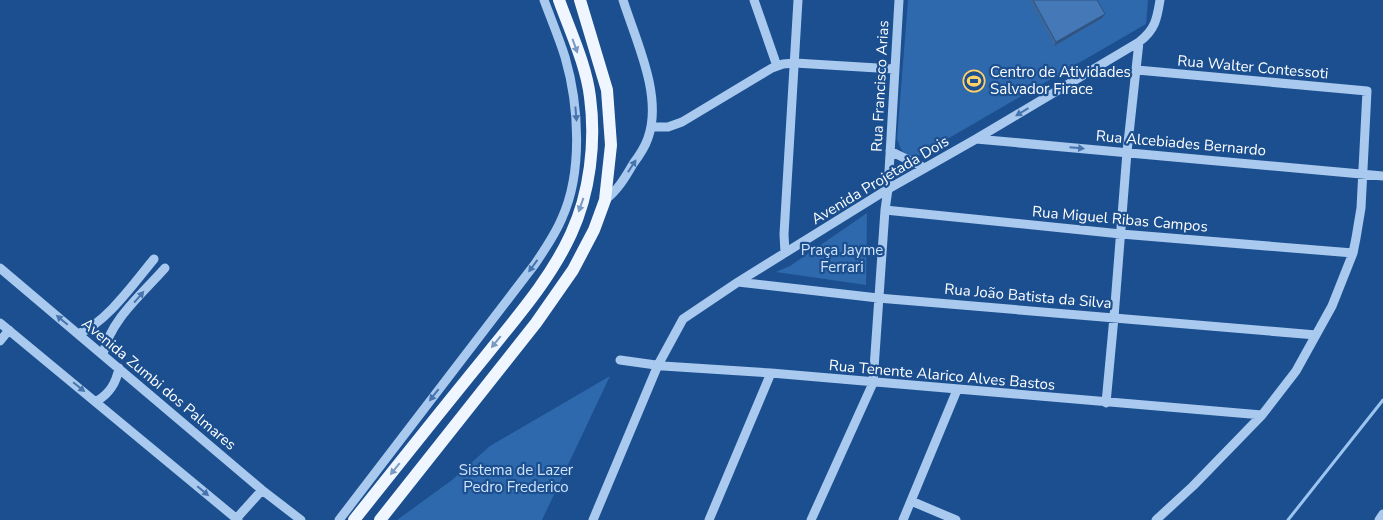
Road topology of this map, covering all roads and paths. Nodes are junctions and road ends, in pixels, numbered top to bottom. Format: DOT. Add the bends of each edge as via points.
graph roads {
  1 [pos="544,0"];
  2 [pos="559,0"];
  3 [pos="580,0"];
  4 [pos="623,0"];
  5 [pos="754,0"];
  6 [pos="798,0"];
  7 [pos="899,0"];
  8 [pos="1160,0"];
  9 [pos="1139,42"];
  10 [pos="794,63"];
  11 [pos="778,66"];
  12 [pos="894,69"];
  13 [pos="1137,70"];
  14 [pos="651,127"];
  15 [pos="976,139"];
  16 [pos="890,151"];
  17 [pos="1127,152"];
  18 [pos="925,168"];
  19 [pos="1362,174"];
  20 [pos="1383,176"];
  21 [pos="888,189"];
  22 [pos="605,200"];
  23 [pos="884,210"];
  24 [pos="1122,234"];
  25 [pos="785,253"];
  26 [pos="1353,253"];
  27 [pos="154,259"];
  28 [pos="0,268"];
  29 [pos="165,268"];
  30 [pos="738,282"];
  31 [pos="878,298"];
  32 [pos="105,317"];
  33 [pos="1114,317"];
  34 [pos="0,323"];
  35 [pos="114,326"];
  36 [pos="9,330"];
  37 [pos="78,334"];
  38 [pos="1316,334"];
  39 [pos="0,341"];
  40 [pos="103,354"];
  41 [pos="620,360"];
  42 [pos="658,365"];
  43 [pos="120,368"];
  44 [pos="771,373"];
  45 [pos="873,382"];
  46 [pos="957,390"];
  47 [pos="96,401"];
  48 [pos="1106,402"];
  49 [pos="1262,416"];
  50 [pos="262,490"];
  51 [pos="911,501"];
  52 [pos="1383,514"];
  53 [pos="237,519"];
  54 [pos="301,520"];
  55 [pos="339,520"];
  56 [pos="354,520"];
  57 [pos="380,520"];
  58 [pos="592,520"];
  59 [pos="709,520"];
  60 [pos="811,520"];
  61 [pos="903,520"];
  62 [pos="956,520"];
  63 [pos="1156,520"];
  64 [pos="1379,520"];
  1 -- 55 [label="street, one-way" via="565,57 577,130 575,168 563,217 535,264"];
  2 -- 56 [label="main road, one-way" via="584,70 590,97 591,153 585,193 571,234 520,313"];
  3 -- 22 [label="main road" via="607,90 611,145"];
  4 -- 14 [label="street" via="650,83"];
  5 -- 11 [label="street"];
  6 -- 10 [label="street"];
  7 -- 12 [label="street, Rua Francisco Arias"];
  8 -- 9 [label="street, Avenida Projetada Dois" via="1154,25"];
  9 -- 13 [label="street"];
  9 -- 15 [label="street, Avenida Projetada Dois, one-way"];
  10 -- 11 [label="street"];
  10 -- 12 [label="street"];
  10 -- 25 [label="street"];
  11 -- 14 [label="street" via="682,122 668,127"];
  12 -- 16 [label="street, Rua Francisco Arias"];
  13 -- 17 [label="street"];
  13 -- 19 [label="street, Rua Walter Contessoti" via="1367,91"];
  22 -- 14 [label="street, one-way" via="615,193 644,147"];
  15 -- 17 [label="street, Rua Alcebiades Bernardo, one-way"];
  15 -- 18 [label="street, Avenida Projetada Dois"];
  16 -- 18 [label="street"];
  16 -- 21 [label="street, Rua Francisco Arias"];
  17 -- 19 [label="street, Rua Alcebiades Bernardo"];
  17 -- 24 [label="street"];
  18 -- 21 [label="street, Avenida Projetada Dois"];
  19 -- 20 [label="street, Rua Alcebiades Bernardo"];
  19 -- 26 [label="street" via="1361,208"];
  21 -- 23 [label="street, Rua Francisco Arias"];
  21 -- 25 [label="street, Avenida Projetada Dois"];
  22 -- 57 [label="main road" via="594,230 568,278"];
  23 -- 24 [label="street, Rua Miguel Ribas Campos"];
  23 -- 31 [label="street, Rua Francisco Arias"];
  24 -- 26 [label="street, Rua Miguel Ribas Campos"];
  24 -- 33 [label="street"];
  25 -- 30 [label="street, Avenida Projetada Dois"];
  26 -- 38 [label="street" via="1332,306"];
  27 -- 32 [label="street"];
  37 -- 28 [label="street, Avenida Zumbi dos Palmares, one-way"];
  35 -- 29 [label="street, one-way"];
  30 -- 31 [label="street, Rua João Batista da Silva"];
  30 -- 42 [label="street, Avenida Projetada Dois" via="682,319"];
  31 -- 33 [label="street, Rua João Batista da Silva"];
  31 -- 45 [label="street, Rua Francisco Arias"];
  32 -- 35 [label="street"];
  32 -- 37 [label="street"];
  33 -- 38 [label="street, Rua João Batista da Silva"];
  33 -- 48 [label="street"];
  34 -- 36 [label="street"];
  35 -- 40 [label="street"];
  36 -- 39 [label="street"];
  36 -- 47 [label="street, one-way"];
  37 -- 40 [label="street, Avenida Zumbi dos Palmares"];
  38 -- 49 [label="street" via="1296,371"];
  40 -- 43 [label="street, Avenida Zumbi dos Palmares"];
  41 -- 42 [label="street, Rua Tenente Alarico Alves Bastos"];
  42 -- 44 [label="street, Rua Tenente Alarico Alves Bastos"];
  42 -- 58 [label="street, Avenida Projetada Dois"];
  43 -- 47 [label="street" via="111,389"];
  43 -- 50 [label="street, Avenida Zumbi dos Palmares"];
  44 -- 45 [label="street, Rua Tenente Alarico Alves Bastos"];
  44 -- 59 [label="street"];
  45 -- 46 [label="street, Rua Tenente Alarico Alves Bastos"];
  45 -- 60 [label="street, Rua Francisco Arias"];
  46 -- 48 [label="street, Rua Tenente Alarico Alves Bastos"];
  46 -- 51 [label="street"];
  47 -- 53 [label="street, one-way"];
  48 -- 49 [label="street, Rua Tenente Alarico Alves Bastos"];
  49 -- 63 [label="street"];
  50 -- 53 [label="street"];
  50 -- 54 [label="street, Avenida Zumbi dos Palmares"];
  51 -- 61 [label="street"];
  51 -- 62 [label="street"];
  52 -- 64 [label="street"];
}
